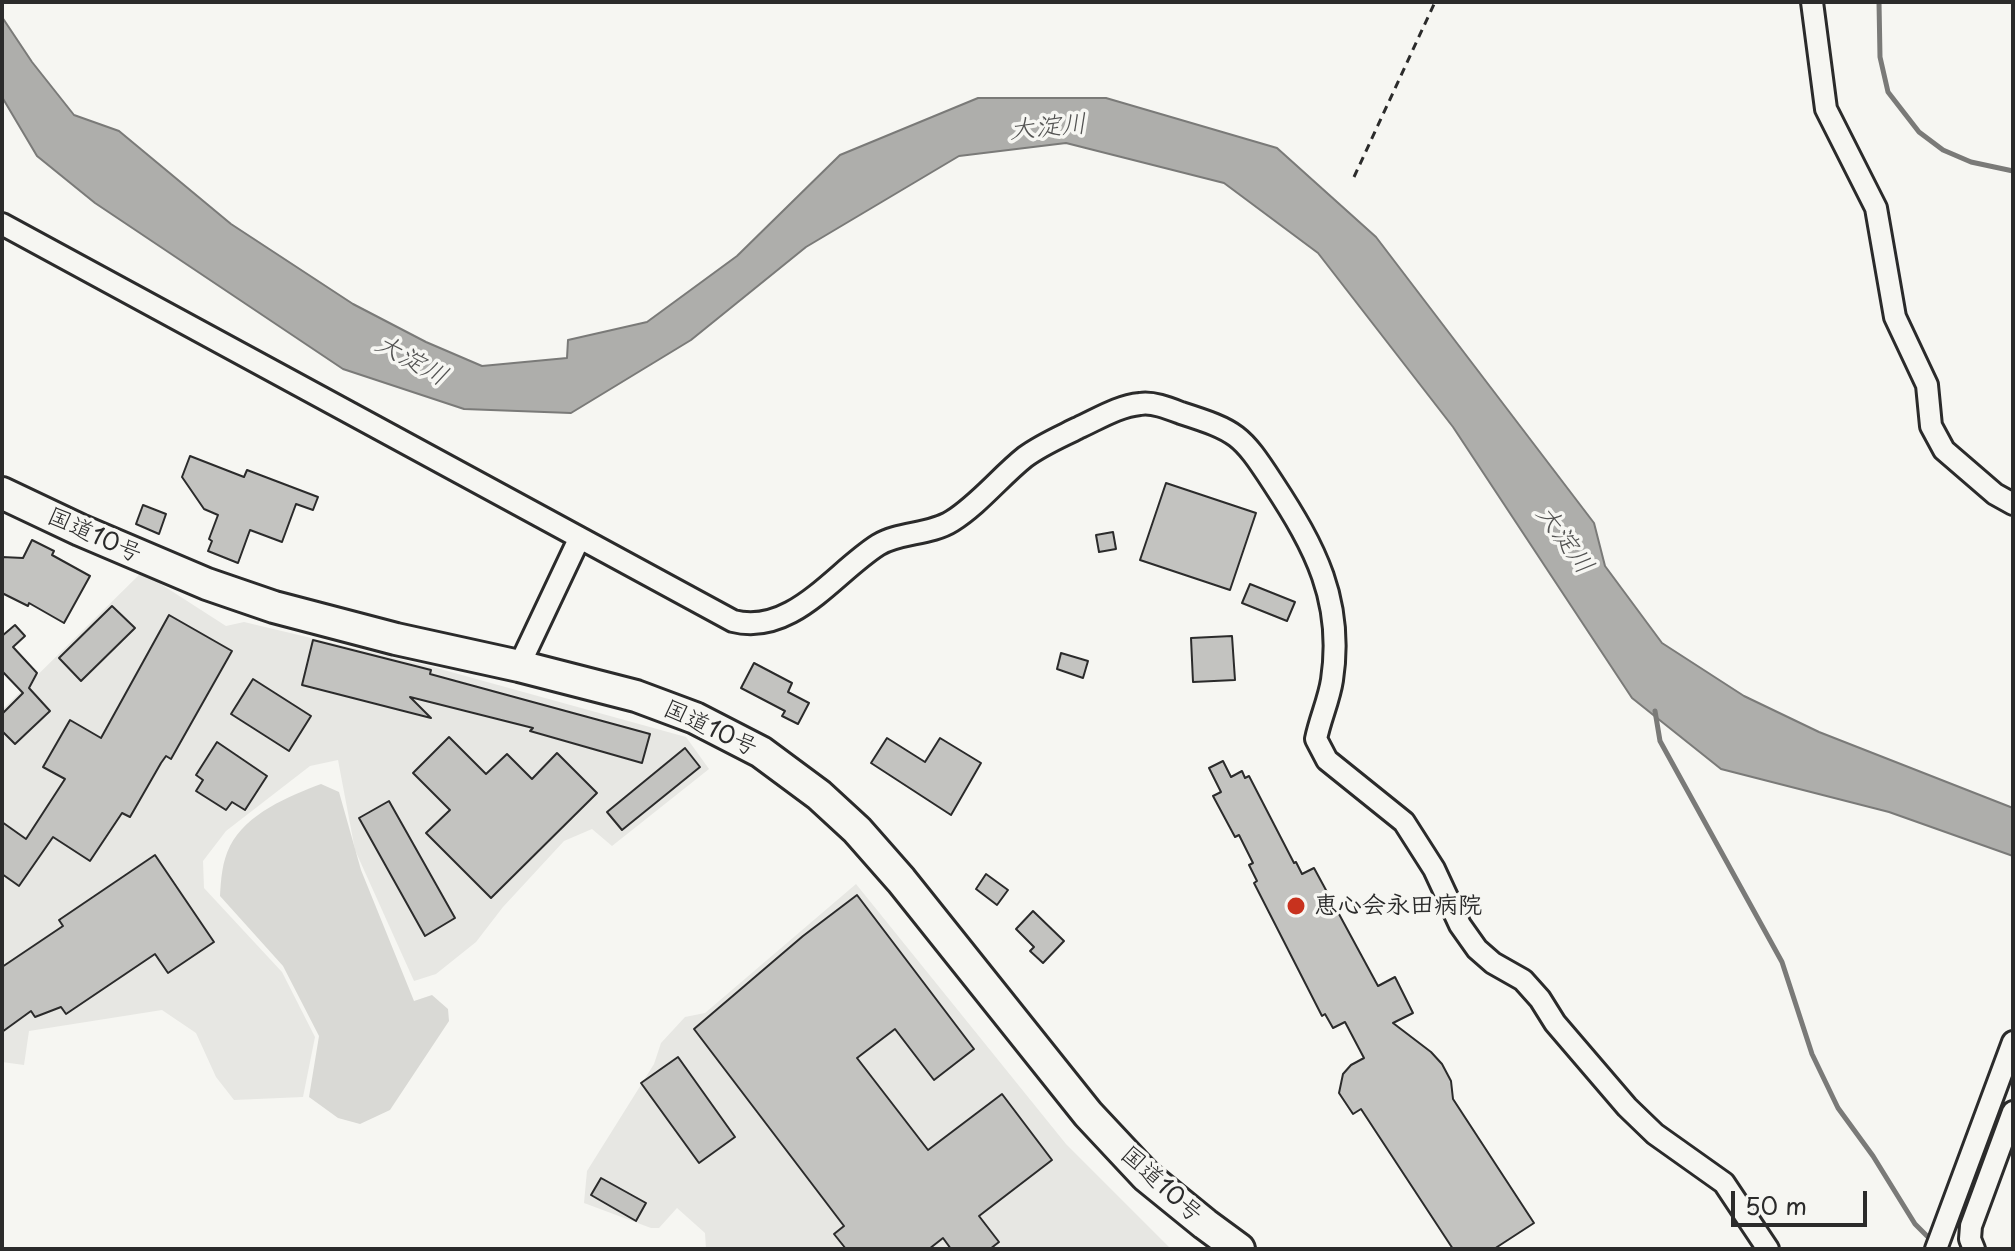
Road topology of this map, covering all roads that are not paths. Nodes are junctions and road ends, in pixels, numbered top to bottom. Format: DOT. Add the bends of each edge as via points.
graph roads {
  1 [pos="1812,2"];
  2 [pos="2,224"];
  3 [pos="2,493"];
  4 [pos="2013,504"];
  5 [pos="579,539"];
  6 [pos="519,666"];
  7 [pos="2013,1042"];
  8 [pos="2013,1112"];
  9 [pos="1239,1249"];
  10 [pos="1768,1249"];
  11 [pos="1936,1249"];
  12 [pos="1974,1249"];
  1 -- 4 [label="street" via="1826,109 1876,208 1895,317 1927,385 1931,426 1944,450"];
  2 -- 5 [label="street"];
  3 -- 6 [label="highway, 国道10号" via="148,560 274,607"];
  5 -- 6 [label="street"];
  5 -- 10 [label="street" via="733,621 764,622 813,598 880,544 951,522 1026,456 1116,410 1141,403 1161,406 1225,427 1252,450 1304,530 1320,565 1335,633 1332,682 1316,739 1327,760 1404,822 1477,949 1523,980 1655,1134 1724,1183"];
  6 -- 9 [label="highway, 国道10号" via="636,696 695,718 761,752 819,795 901,880 1088,1114 1146,1176"];
  7 -- 11 [label="street"];
  8 -- 12 [label="street" via="1971,1226"];
}
